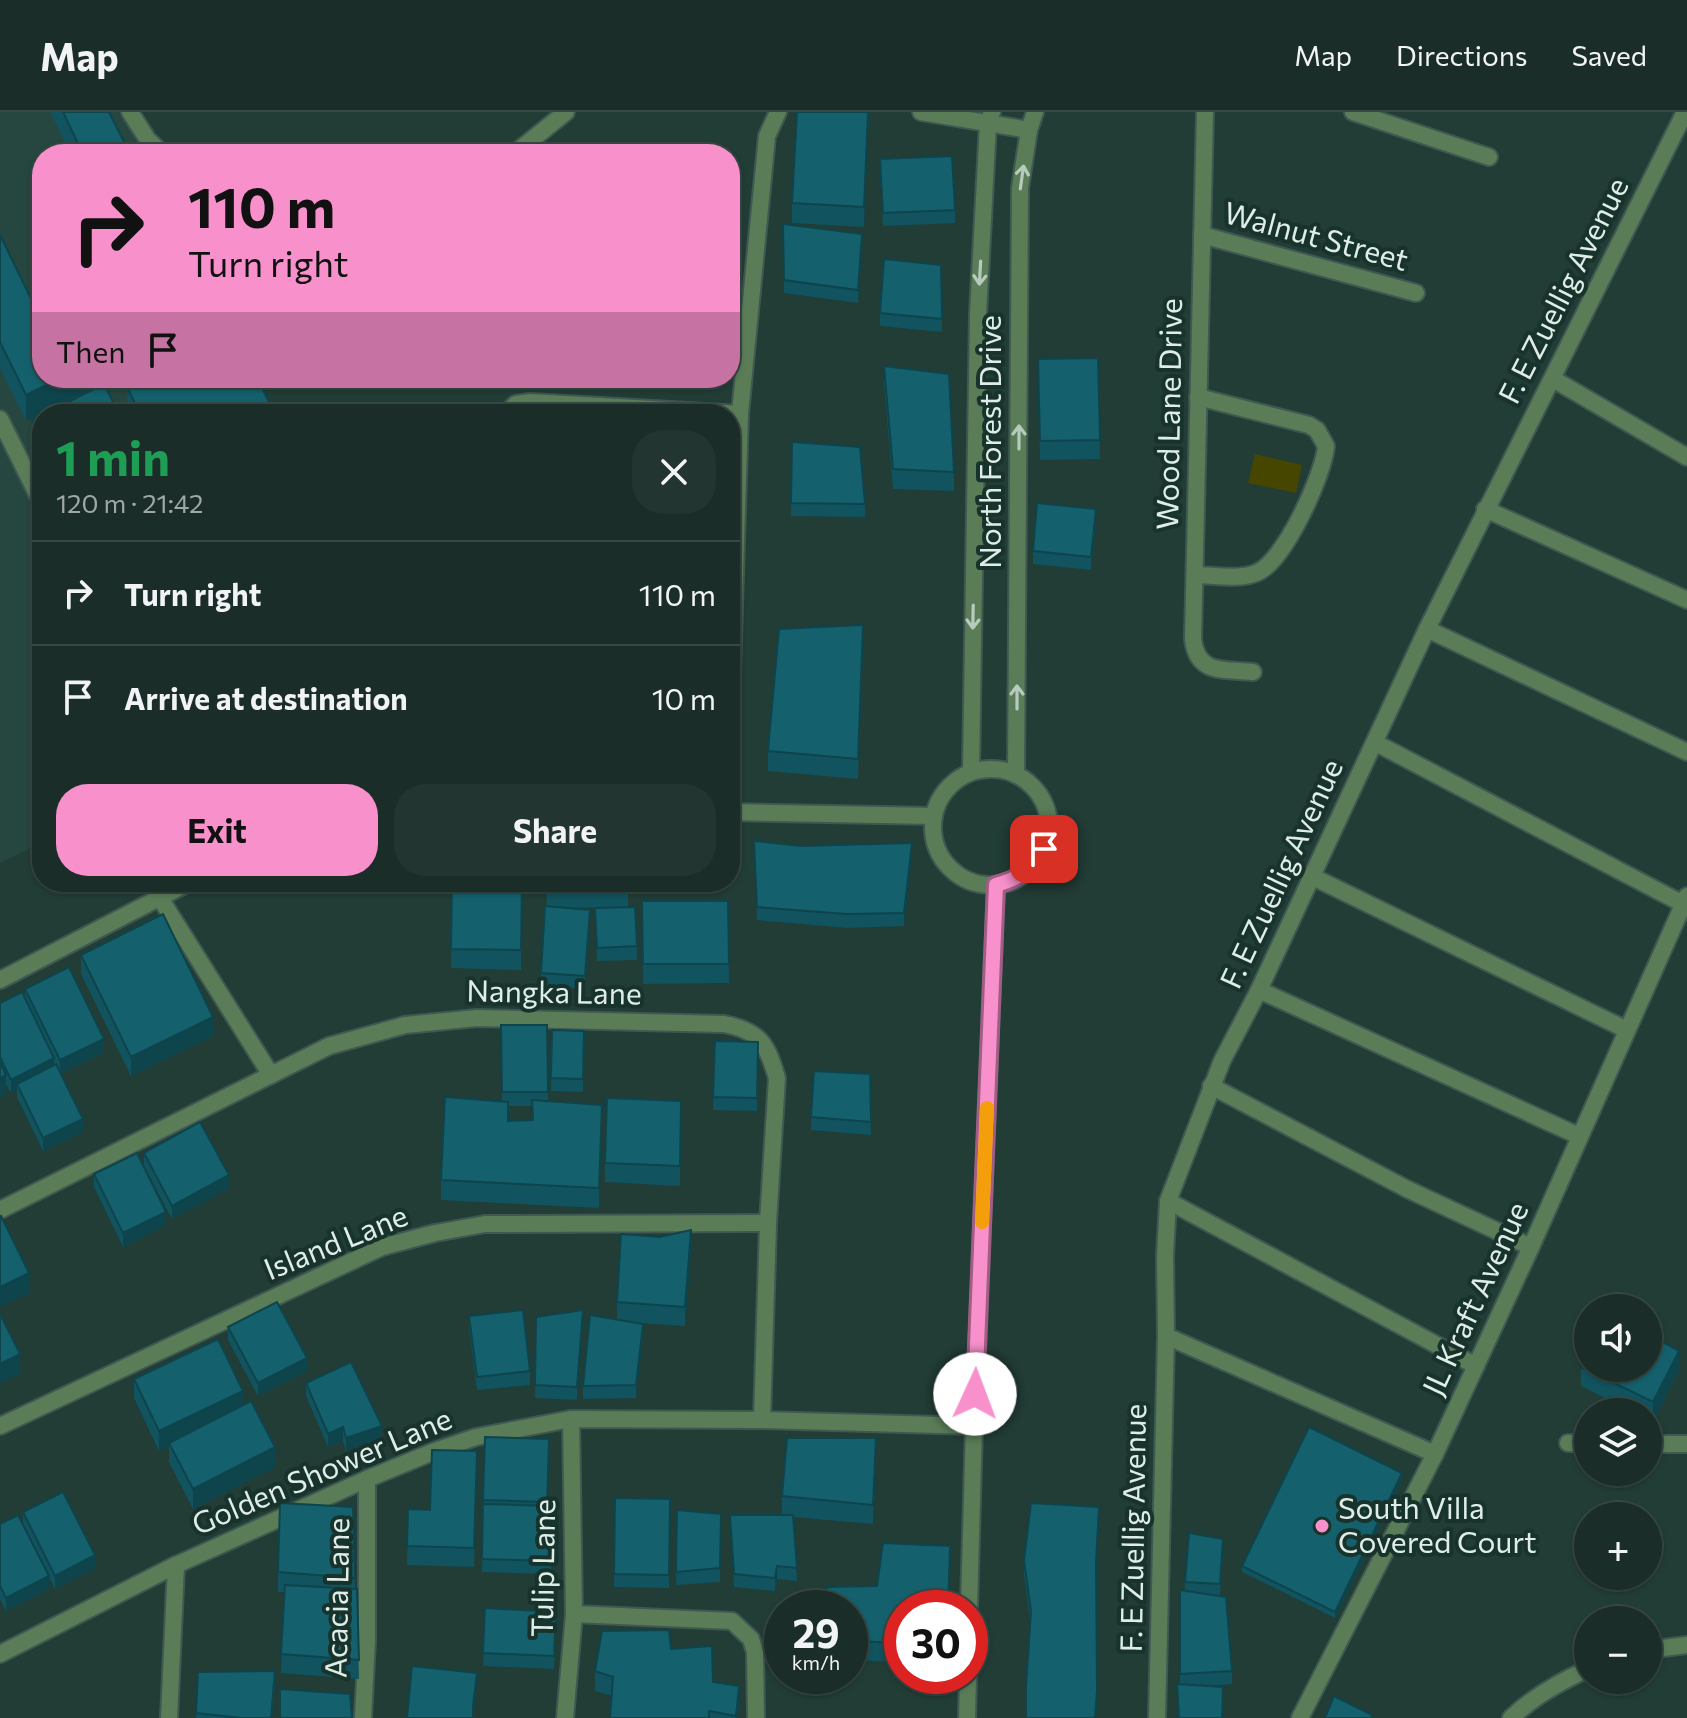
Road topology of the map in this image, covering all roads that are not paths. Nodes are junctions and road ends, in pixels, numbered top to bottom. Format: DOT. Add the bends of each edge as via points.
graph roads {
  1 [pos="130,112"];
  2 [pos="566,112"];
  3 [pos="778,112"];
  4 [pos="921,112"];
  5 [pos="1035,112"];
  6 [pos="1205,112"];
  7 [pos="1353,112"];
  8 [pos="1685,112"];
  9 [pos="990,118"];
  10 [pos="1029,130"];
  11 [pos="152,144"];
  12 [pos="526,144"];
  13 [pos="1489,157"];
  14 [pos="1202,235"];
  15 [pos="1416,293"];
  16 [pos="1553,379"];
  17 [pos="1198,397"];
  18 [pos="516,404"];
  19 [pos="565,404"];
  20 [pos="740,414"];
  21 [pos="0,419"];
  22 [pos="1687,457"];
  23 [pos="32,484"];
  24 [pos="1485,509"];
  25 [pos="1195,575"];
  26 [pos="1687,600"];
  27 [pos="1427,629"];
  28 [pos="1253,672"];
  29 [pos="1376,743"];
  30 [pos="1687,752"];
  31 [pos="971,772"];
  32 [pos="1016,775"];
  33 [pos="740,812"];
  34 [pos="934,816"];
  35 [pos="1311,876"];
  36 [pos="996,885"];
  37 [pos="171,892"];
  38 [pos="160,898"];
  39 [pos="1685,900"];
  40 [pos="0,980"];
  41 [pos="1259,990"];
  42 [pos="1627,1030"];
  43 [pos="271,1075"];
  44 [pos="1211,1086"];
  45 [pos="1579,1136"];
  46 [pos="1168,1201"];
  47 [pos="0,1210"];
  48 [pos="768,1223"];
  49 [pos="1531,1247"];
  50 [pos="1166,1336"];
  51 [pos="1476,1366"];
  52 [pos="571,1419"];
  53 [pos="762,1420"];
  54 [pos="0,1426"];
  55 [pos="974,1426"];
  56 [pos="1568,1443"];
  57 [pos="1574,1443"];
  58 [pos="1662,1444"];
  59 [pos="1687,1444"];
  60 [pos="1435,1454"];
  61 [pos="367,1479"];
  62 [pos="176,1565"];
  63 [pos="969,1590"];
  64 [pos="574,1614"];
  65 [pos="1687,1645"];
  66 [pos="1662,1648"];
  67 [pos="0,1654"];
  68 [pos="1574,1676"];
  69 [pos="968,1694"];
  70 [pos="169,1718"];
  71 [pos="363,1718"];
  72 [pos="565,1718"];
  73 [pos="756,1718"];
  74 [pos="967,1718"];
  75 [pos="1157,1718"];
  76 [pos="1300,1718"];
  77 [pos="1511,1718"];
  1 -- 11 [label="street"];
  2 -- 12 [label="street"];
  3 -- 20 [label="street" via="767,136"];
  4 -- 9 [label="street"];
  5 -- 10 [label="street, North Forest Drive"];
  6 -- 14 [label="street, Wood Lane Drive"];
  7 -- 13 [label="street"];
  8 -- 16 [label="street, F. E Zuellig Avenue"];
  9 -- 10 [label="street"];
  9 -- 31 [label="street, North Forest Drive, one-way" via="978,314"];
  32 -- 10 [label="street, North Forest Drive, one-way" via="1020,188"];
  14 -- 15 [label="street, Walnut Street"];
  14 -- 17 [label="street, Wood Lane Drive"];
  16 -- 22 [label="street"];
  16 -- 24 [label="street, F. E Zuellig Avenue"];
  17 -- 25 [label="street, Wood Lane Drive"];
  17 -- 25 [label="street" via="1309,425 1326,446 1321,469 1277,557 1247,576"];
  18 -- 19 [label="street"];
  21 -- 23 [label="street"];
  24 -- 26 [label="street"];
  24 -- 27 [label="street, F. E Zuellig Avenue"];
  25 -- 28 [label="street, Wood Lane Drive" via="1193,639 1198,658 1212,668"];
  27 -- 29 [label="street, F. E Zuellig Avenue"];
  27 -- 30 [label="street"];
  29 -- 35 [label="street, F. E Zuellig Avenue"];
  29 -- 39 [label="street"];
  31 -- 32 [label="street" via="1002,770"];
  31 -- 34 [label="street" via="951,784"];
  32 -- 36 [label="street" via="1043,801 1048,837 1030,870"];
  33 -- 34 [label="street"];
  34 -- 36 [label="street" via="935,842 948,866 970,881"];
  35 -- 41 [label="street, F. E Zuellig Avenue"];
  35 -- 42 [label="street"];
  36 -- 55 [label="street"];
  37 -- 38 [label="street"];
  38 -- 40 [label="street"];
  38 -- 43 [label="street"];
  39 -- 42 [label="street, JL Kraft Avenue"];
  41 -- 44 [label="street, F. E Zuellig Avenue"];
  41 -- 45 [label="street"];
  42 -- 45 [label="street, JL Kraft Avenue"];
  43 -- 47 [label="street, Nangka Lane"];
  43 -- 48 [label="street, Nangka Lane" via="329,1046 405,1025 463,1019 744,1028 760,1038 777,1078"];
  44 -- 46 [label="street, F. E Zuellig Avenue"];
  44 -- 49 [label="street"];
  45 -- 49 [label="street, JL Kraft Avenue"];
  46 -- 50 [label="street, F. E Zuellig Avenue"];
  46 -- 51 [label="street"];
  48 -- 53 [label="street, Nangka Lane"];
  48 -- 54 [label="street, Island Lane" via="485,1224 382,1247"];
  49 -- 51 [label="street, JL Kraft Avenue"];
  50 -- 60 [label="street"];
  50 -- 75 [label="street, F. E Zuellig Avenue"];
  51 -- 60 [label="street, JL Kraft Avenue"];
  52 -- 53 [label="street, Golden Shower Lane"];
  52 -- 61 [label="street, Golden Shower Lane" via="476,1437"];
  52 -- 64 [label="street, Tulip Lane"];
  53 -- 55 [label="street, Golden Shower Lane"];
  55 -- 63 [label="street"];
  56 -- 57 [label="street"];
  58 -- 59 [label="street"];
  60 -- 76 [label="street, JL Kraft Avenue"];
  61 -- 62 [label="street, Golden Shower Lane"];
  61 -- 71 [label="street, Acacia Lane"];
  62 -- 67 [label="street, Golden Shower Lane"];
  62 -- 70 [label="street"];
  64 -- 72 [label="street, Tulip Lane"];
  64 -- 73 [label="street" via="732,1621 751,1639 755,1652"];
  65 -- 66 [label="street"];
  68 -- 77 [label="street" via="1527,1702"];
  69 -- 74 [label="street"];
}
